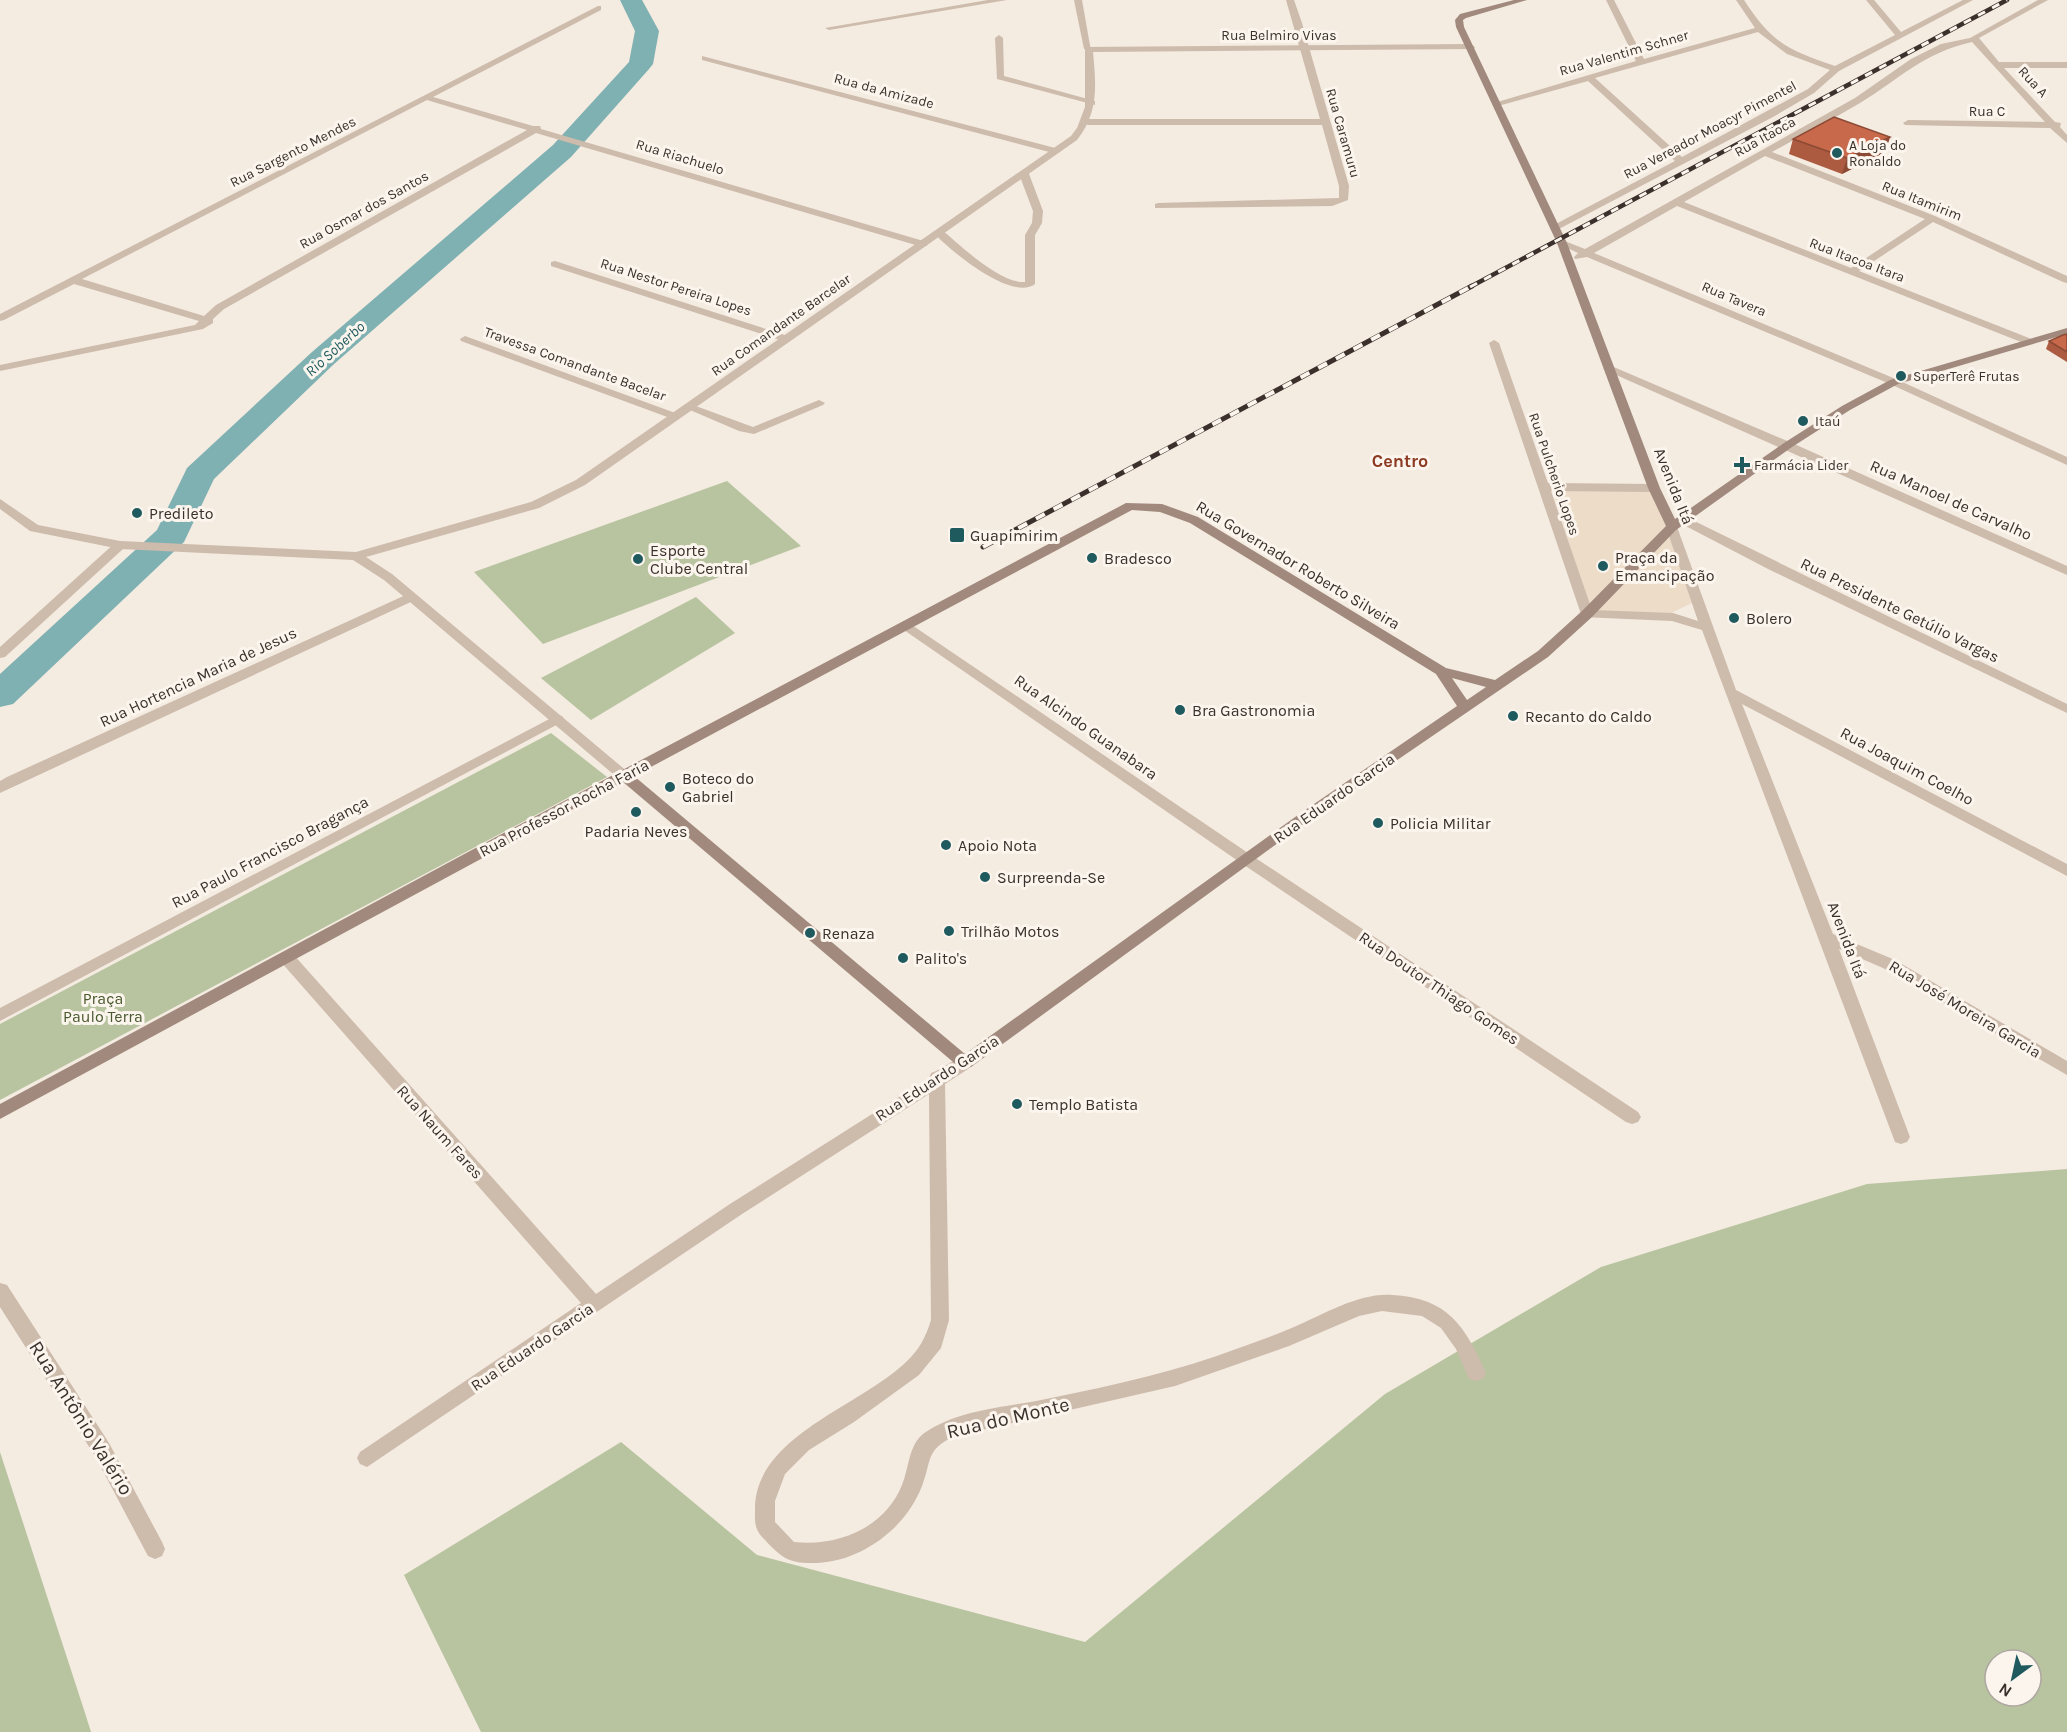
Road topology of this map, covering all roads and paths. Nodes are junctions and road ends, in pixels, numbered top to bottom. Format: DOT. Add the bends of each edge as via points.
graph roads {
  1 [pos="1003,0"];
  2 [pos="1078,0"];
  3 [pos="1290,0"];
  4 [pos="1523,0"];
  5 [pos="1610,0"];
  6 [pos="1740,0"];
  7 [pos="1870,0"];
  8 [pos="1969,0"];
  9 [pos="2044,0"];
  10 [pos="598,8"];
  11 [pos="829,28"];
  12 [pos="1758,30"];
  13 [pos="1899,35"];
  14 [pos="999,38"];
  15 [pos="1976,41"];
  16 [pos="1470,47"];
  17 [pos="1307,48"];
  18 [pos="1088,49"];
  19 [pos="705,58"];
  20 [pos="1641,62"];
  21 [pos="1999,65"];
  22 [pos="2067,66"];
  23 [pos="1836,69"];
  24 [pos="1590,78"];
  25 [pos="428,98"];
  26 [pos="1092,103"];
  27 [pos="1497,103"];
  28 [pos="1088,122"];
  29 [pos="1324,122"];
  30 [pos="1908,123"];
  31 [pos="2067,124"];
  32 [pos="2053,125"];
  33 [pos="537,129"];
  34 [pos="2067,140"];
  35 [pos="1056,151"];
  36 [pos="1765,153"];
  37 [pos="1681,161"];
  38 [pos="1024,174"];
  39 [pos="1675,202"];
  40 [pos="1158,206"];
  41 [pos="1932,218"];
  42 [pos="1555,228"];
  43 [pos="938,232"];
  44 [pos="1562,243"];
  45 [pos="922,244"];
  46 [pos="1585,254"];
  47 [pos="1569,263"];
  48 [pos="555,264"];
  49 [pos="1851,272"];
  50 [pos="73,280"];
  51 [pos="2067,280"];
  52 [pos="0,318"];
  53 [pos="208,321"];
  54 [pos="2067,331"];
  55 [pos="465,339"];
  56 [pos="788,339"];
  57 [pos="2030,342"];
  58 [pos="1494,343"];
  59 [pos="0,368"];
  60 [pos="1609,368"];
  61 [pos="1894,382"];
  62 [pos="819,403"];
  63 [pos="688,406"];
  64 [pos="674,416"];
  65 [pos="1788,445"];
  66 [pos="2067,461"];
  67 [pos="1542,487"];
  68 [pos="1654,488"];
  69 [pos="0,503"];
  70 [pos="1130,506"];
  71 [pos="1677,523"];
  72 [pos="1720,540"];
  73 [pos="120,545"];
  74 [pos="1680,549"];
  75 [pos="356,556"];
  76 [pos="2067,571"];
  77 [pos="410,597"];
  78 [pos="1701,604"];
  79 [pos="1587,614"];
  80 [pos="1673,617"];
  81 [pos="906,625"];
  82 [pos="1708,628"];
  83 [pos="0,654"];
  84 [pos="1441,671"];
  85 [pos="1497,685"];
  86 [pos="1730,692"];
  87 [pos="1465,707"];
  88 [pos="2067,709"];
  89 [pos="557,719"];
  90 [pos="624,776"];
  91 [pos="0,788"];
  92 [pos="1246,859"];
  93 [pos="2067,871"];
  94 [pos="1827,938"];
  95 [pos="287,958"];
  96 [pos="0,1015"];
  97 [pos="965,1063"];
  98 [pos="2067,1069"];
  99 [pos="937,1078"];
  100 [pos="0,1112"];
  101 [pos="1632,1117"];
  102 [pos="1901,1137"];
  103 [pos="0,1291"];
  104 [pos="594,1305"];
  105 [pos="1476,1372"];
  106 [pos="367,1458"];
  107 [pos="155,1549"];
  1 -- 11 [label="street"];
  2 -- 18 [label="street"];
  3 -- 17 [label="street, Rua Caramuru"];
  4 -- 16 [label="main road, Avenida Itá" via="1463,16 1460,27"];
  5 -- 20 [label="street"];
  6 -- 12 [label="street"];
  7 -- 13 [label="street"];
  8 -- 13 [label="street, Rua Vereador Moacyr Pimentel"];
  9 -- 15 [label="street, Rua Itaoca"];
  10 -- 25 [label="street, Rua Sargento Mendes"];
  12 -- 20 [label="street, Rua Valentim Schner"];
  12 -- 23 [label="street" via="1783,50"];
  13 -- 23 [label="street, Rua Vereador Moacyr Pimentel"];
  14 -- 26 [label="street" via="1000,77"];
  15 -- 21 [label="street, Rua A"];
  15 -- 36 [label="street, Rua Itaoca" via="1944,46 1914,61 1858,100"];
  16 -- 17 [label="street, Rua Belmiro Vivas"];
  16 -- 27 [label="main road, Avenida Itá"];
  17 -- 18 [label="street, Rua Belmiro Vivas"];
  17 -- 29 [label="street, Rua Caramuru"];
  18 -- 26 [label="street"];
  19 -- 35 [label="street, Rua da Amizade"];
  20 -- 24 [label="street, Rua Valentim Schner"];
  21 -- 22 [label="street"];
  21 -- 32 [label="street, Rua A"];
  23 -- 37 [label="street, Rua Vereador Moacyr Pimentel" via="1811,91"];
  24 -- 27 [label="street, Rua Valentim Schner"];
  24 -- 37 [label="street"];
  25 -- 33 [label="street, Rua Riachuelo"];
  25 -- 50 [label="street, Rua Sargento Mendes"];
  26 -- 28 [label="street"];
  27 -- 42 [label="main road, Avenida Itá"];
  28 -- 29 [label="street"];
  28 -- 35 [label="street, Rua Comandante Barcelar"];
  29 -- 40 [label="street, Rua Caramuru" via="1344,186 1343,200"];
  30 -- 32 [label="street, Rua C"];
  31 -- 32 [label="street, Rua C"];
  32 -- 34 [label="street, Rua A"];
  33 -- 45 [label="street, Rua Riachuelo"];
  33 -- 53 [label="street, Rua Osmar dos Santos" via="220,307"];
  35 -- 38 [label="street, Rua Comandante Barcelar"];
  36 -- 39 [label="street, Rua Itaoca"];
  36 -- 41 [label="street, Rua Itamirim"];
  37 -- 42 [label="street, Rua Vereador Moacyr Pimentel"];
  38 -- 43 [label="street, Rua Comandante Barcelar"];
  38 -- 43 [label="street" via="1038,211 1030,235 1030,284 1018,287 1002,279"];
  39 -- 46 [label="street, Rua Itaoca"];
  39 -- 49 [label="street, Rua Itacoa Itara"];
  41 -- 49 [label="street"];
  41 -- 51 [label="street, Rua Itamirim"];
  42 -- 44 [label="main road, Avenida Itá"];
  43 -- 45 [label="street, Rua Comandante Barcelar"];
  44 -- 46 [label="street, Rua Tavera"];
  44 -- 47 [label="main road, Avenida Itá"];
  45 -- 56 [label="street, Rua Comandante Barcelar"];
  46 -- 47 [label="street, Rua Itaoca"];
  46 -- 61 [label="street, Rua Tavera"];
  47 -- 60 [label="main road, Avenida Itá"];
  48 -- 56 [label="street, Rua Nestor Pereira Lopes"];
  49 -- 57 [label="street, Rua Itacoa Itara"];
  50 -- 52 [label="street, Rua Sargento Mendes"];
  50 -- 53 [label="street"];
  53 -- 59 [label="street" via="167,335"];
  54 -- 57 [label="main road, Rua Eduardo Garcia"];
  55 -- 64 [label="street, Travessa Comandante Bacelar"];
  56 -- 63 [label="street, Rua Comandante Barcelar"];
  57 -- 61 [label="main road, Rua Eduardo Garcia"];
  58 -- 67 [label="street, Rua Pulcherio Lopes"];
  60 -- 65 [label="street, Rua Manoel de Carvalho"];
  60 -- 68 [label="main road, Avenida Itá"];
  61 -- 65 [label="main road, Rua Eduardo Garcia"];
  61 -- 66 [label="street, Rua Tavera"];
  62 -- 63 [label="street" via="754,431"];
  63 -- 64 [label="street, Rua Comandante Barcelar"];
  64 -- 75 [label="street, Rua Comandante Barcelar" via="558,497 497,518"];
  65 -- 71 [label="main road, Rua Eduardo Garcia"];
  65 -- 76 [label="street, Rua Manoel de Carvalho"];
  67 -- 68 [label="street"];
  67 -- 79 [label="street, Rua Pulcherio Lopes"];
  68 -- 71 [label="main road, Avenida Itá"];
  69 -- 73 [label="street" via="34,528"];
  70 -- 81 [label="main road, Rua Professor Rocha Faria"];
  70 -- 84 [label="main road, Rua Governador Roberto Silveira" via="1162,508 1194,520"];
  71 -- 72 [label="street, Rua Presidente Getúlio Vargas"];
  71 -- 74 [label="street, Avenida Itá"];
  71 -- 79 [label="main road, Rua Eduardo Garcia"];
  72 -- 74 [label="street, Rua Presidente Getúlio Vargas" via="1692,537"];
  72 -- 88 [label="street, Rua Presidente Getúlio Vargas"];
  73 -- 75 [label="street"];
  73 -- 83 [label="street"];
  74 -- 78 [label="street, Avenida Itá"];
  75 -- 77 [label="street"];
  77 -- 89 [label="street"];
  77 -- 91 [label="street, Rua Hortencia Maria de Jesus"];
  78 -- 80 [label="street"];
  78 -- 82 [label="street, Avenida Itá"];
  79 -- 80 [label="street"];
  79 -- 85 [label="main road, Rua Eduardo Garcia" via="1556,643"];
  80 -- 82 [label="street"];
  81 -- 90 [label="main road, Rua Professor Rocha Faria"];
  81 -- 92 [label="street, Rua Alcindo Guanabara"];
  82 -- 86 [label="street, Avenida Itá"];
  84 -- 85 [label="main road, Rua Governador Roberto Silveira"];
  84 -- 87 [label="main road, Rua Governador Roberto Silveira"];
  85 -- 87 [label="main road, Rua Eduardo Garcia"];
  86 -- 93 [label="street, Rua Joaquim Coelho"];
  86 -- 94 [label="street, Avenida Itá"];
  87 -- 92 [label="main road, Rua Eduardo Garcia"];
  89 -- 90 [label="street"];
  89 -- 96 [label="street, Rua Paulo Francisco Bragança"];
  90 -- 95 [label="main road, Rua Professor Rocha Faria"];
  90 -- 97 [label="main road"];
  92 -- 97 [label="main road, Rua Eduardo Garcia"];
  92 -- 101 [label="street, Rua Doutor Thiago Gomes"];
  94 -- 98 [label="street, Rua José Moreira Garcia" via="1882,960"];
  94 -- 102 [label="street, Avenida Itá"];
  95 -- 100 [label="main road, Rua Professor Rocha Faria"];
  95 -- 104 [label="street, Rua Naum Fares"];
  97 -- 99 [label="street, Rua Eduardo Garcia"];
  99 -- 104 [label="street, Rua Eduardo Garcia"];
  99 -- 105 [label="street, Rua do Monte" via="940,1320 934,1342 912,1369 802,1444 777,1468 765,1501 765,1526 789,1551 822,1553 846,1547 882,1526 904,1505 919,1454 938,1435 966,1425 1120,1393 1210,1368 1348,1311 1390,1302 1418,1307 1448,1320 1462,1339"];
  103 -- 107 [label="street, Rua Antônio Valério" via="87,1425 135,1505"];
  104 -- 106 [label="street, Rua Eduardo Garcia"];
}
